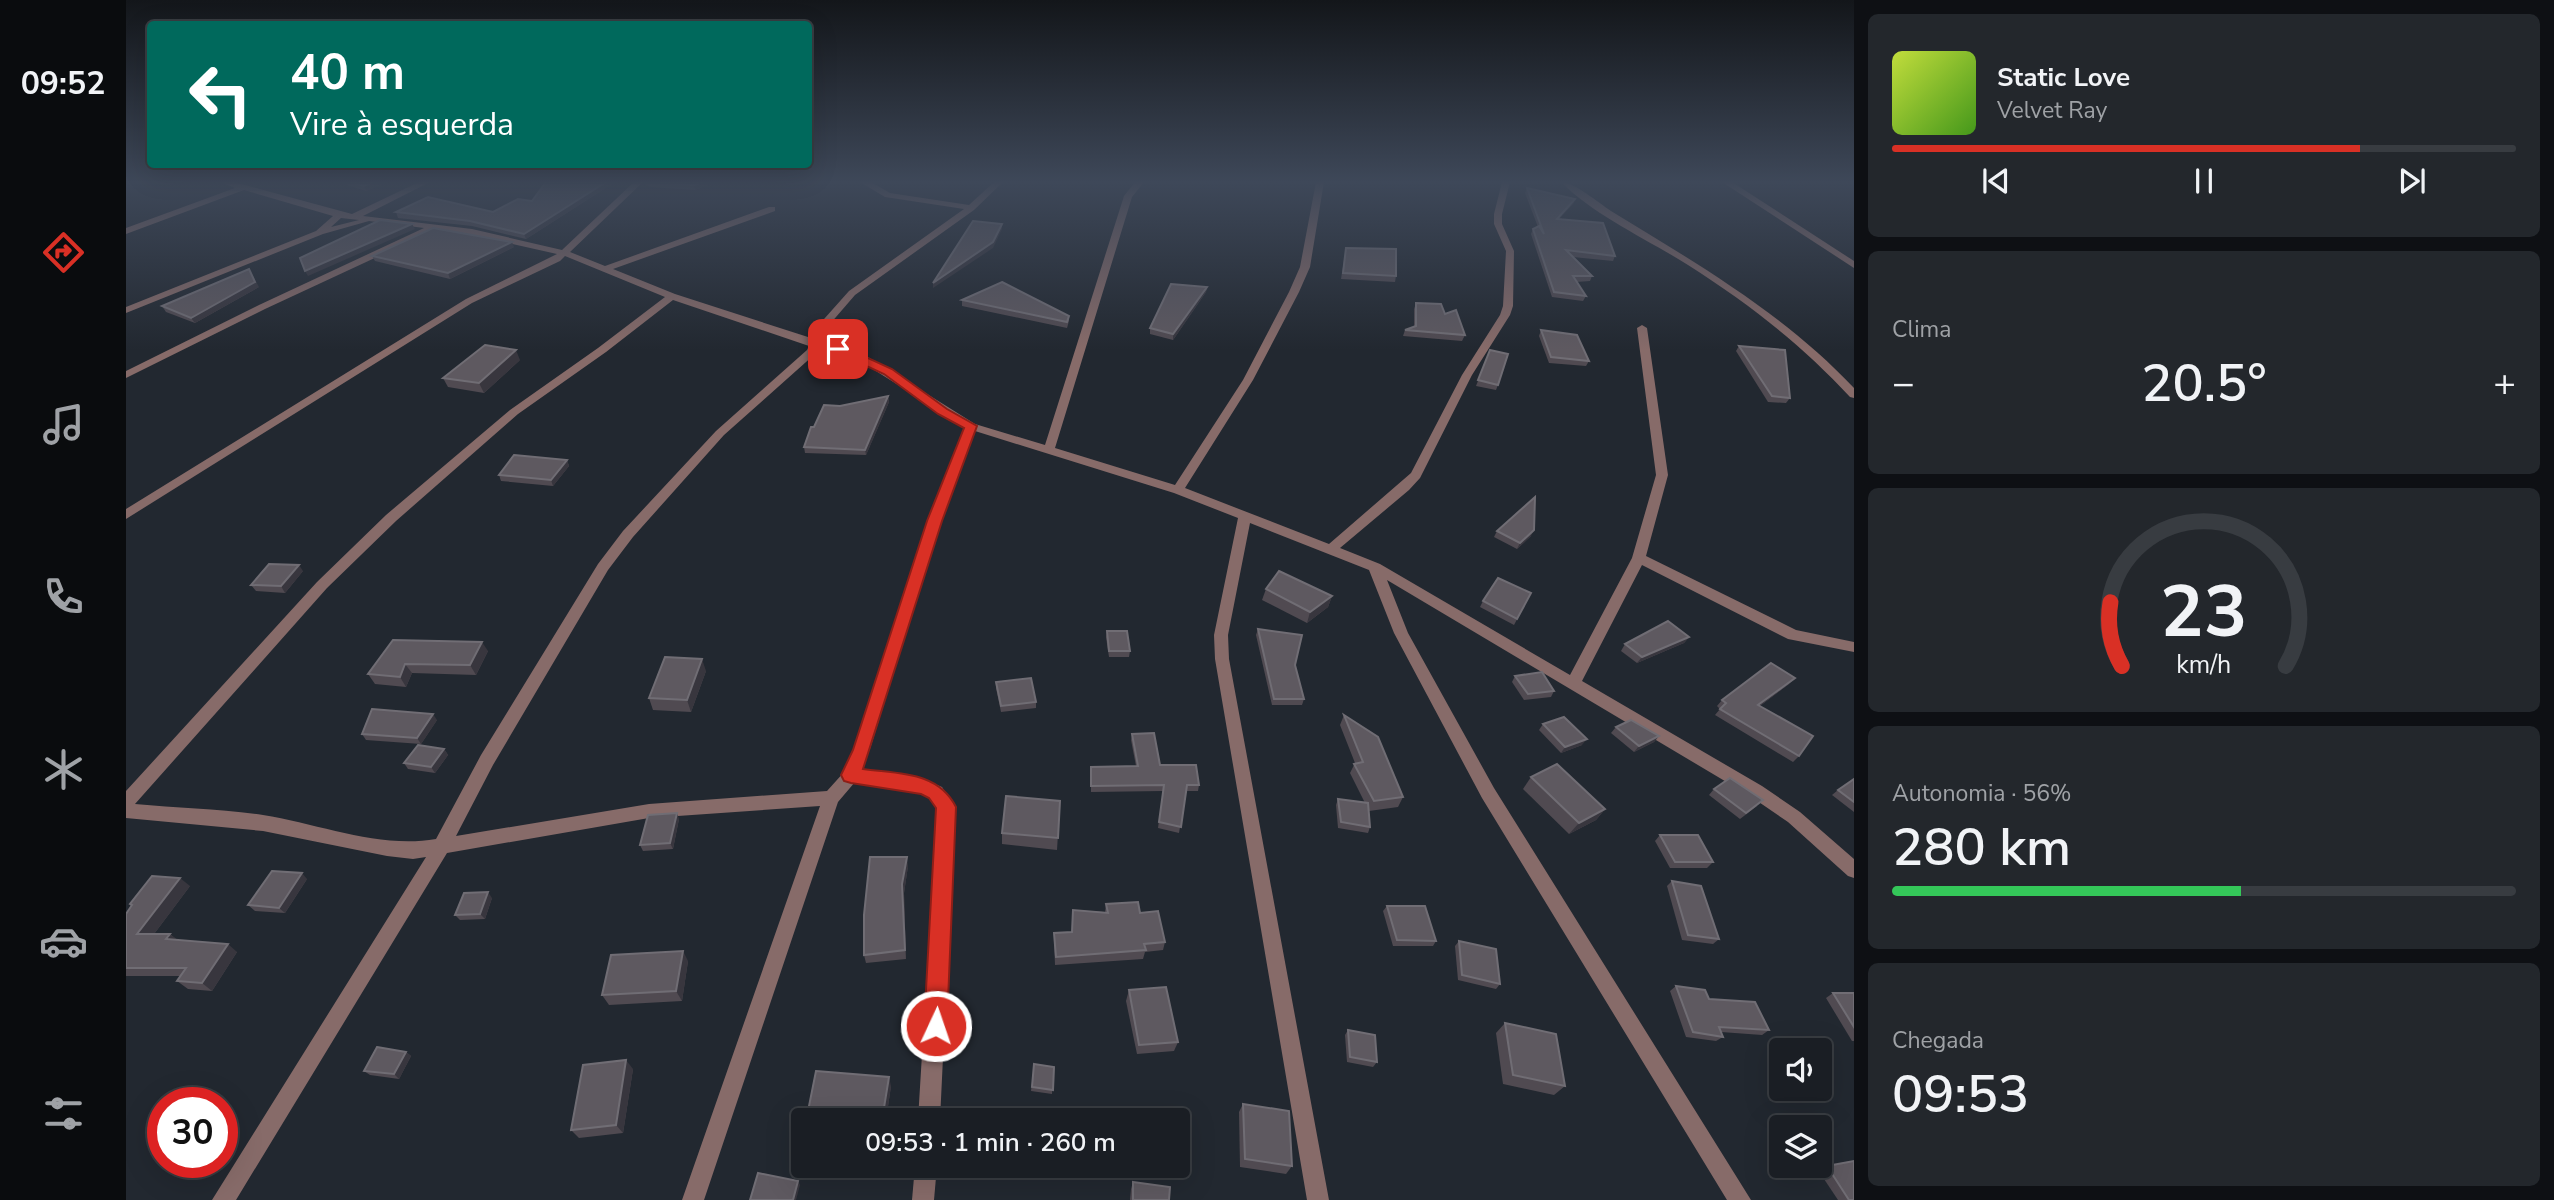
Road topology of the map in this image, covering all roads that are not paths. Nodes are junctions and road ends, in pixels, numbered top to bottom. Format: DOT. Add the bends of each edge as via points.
graph roads {
  1 [pos="306,238"];
  2 [pos="409,238"];
  3 [pos="493,238"];
  4 [pos="581,238"];
  5 [pos="691,238"];
  6 [pos="929,238"];
  7 [pos="1115,238"];
  8 [pos="1310,238"];
  9 [pos="1505,238"];
  10 [pos="1646,238"];
  11 [pos="1812,238"];
  12 [pos="565,253"];
  13 [pos="1854,265"];
  14 [pos="605,269"];
  15 [pos="672,296"];
  16 [pos="126,310"];
  17 [pos="1642,328"];
  18 [pos="812,339"];
  19 [pos="126,375"];
  20 [pos="1854,395"];
  21 [pos="971,426"];
  22 [pos="1049,450"];
  23 [pos="1178,491"];
  24 [pos="126,515"];
  25 [pos="1245,516"];
  26 [pos="1332,548"];
  27 [pos="1639,558"];
  28 [pos="1375,567"];
  29 [pos="1854,647"];
  30 [pos="1573,684"];
  31 [pos="851,775"];
  32 [pos="831,798"];
  33 [pos="126,803"];
  34 [pos="126,811"];
  35 [pos="442,846"];
  36 [pos="1854,870"];
  37 [pos="930,1108"];
  38 [pos="925,1178"];
  39 [pos="223,1200"];
  40 [pos="693,1200"];
  41 [pos="923,1200"];
  42 [pos="1318,1200"];
  43 [pos="1740,1200"];
  1 -- 16 [label="street"];
  2 -- 19 [label="street"];
  3 -- 12 [label="street"];
  4 -- 12 [label="street"];
  5 -- 14 [label="street"];
  6 -- 18 [label="street" via="852,293"];
  7 -- 22 [label="street"];
  8 -- 23 [label="street" via="1294,292 1248,380"];
  9 -- 26 [label="street" via="1510,251 1508,306 1416,475"];
  10 -- 20 [label="street" via="1773,319"];
  11 -- 13 [label="street"];
  12 -- 14 [label="street"];
  12 -- 24 [label="street" via="469,301"];
  14 -- 15 [label="street"];
  15 -- 18 [label="street"];
  15 -- 33 [label="street" via="514,412 391,518 321,585"];
  17 -- 27 [label="street" via="1662,475"];
  18 -- 21 [label="street" via="888,372 942,412"];
  18 -- 35 [label="street" via="811,352 720,433 603,567 487,761"];
  21 -- 22 [label="street"];
  21 -- 31 [label="street" via="934,521"];
  22 -- 23 [label="street"];
  23 -- 25 [label="street"];
  25 -- 26 [label="street"];
  25 -- 42 [label="street" via="1221,635 1222,659"];
  26 -- 28 [label="street"];
  27 -- 29 [label="street" via="1782,631"];
  27 -- 30 [label="street"];
  28 -- 30 [label="street"];
  28 -- 43 [label="street" via="1401,633 1488,793"];
  30 -- 36 [label="street" via="1756,791 1794,817"];
  31 -- 32 [label="street"];
  31 -- 37 [label="street" via="922,786 936,792 946,807"];
  32 -- 35 [label="street" via="649,811"];
  32 -- 40 [label="street"];
  34 -- 35 [label="street" via="263,823 387,848"];
  35 -- 39 [label="street"];
  38 -- 41 [label="street"];
}
